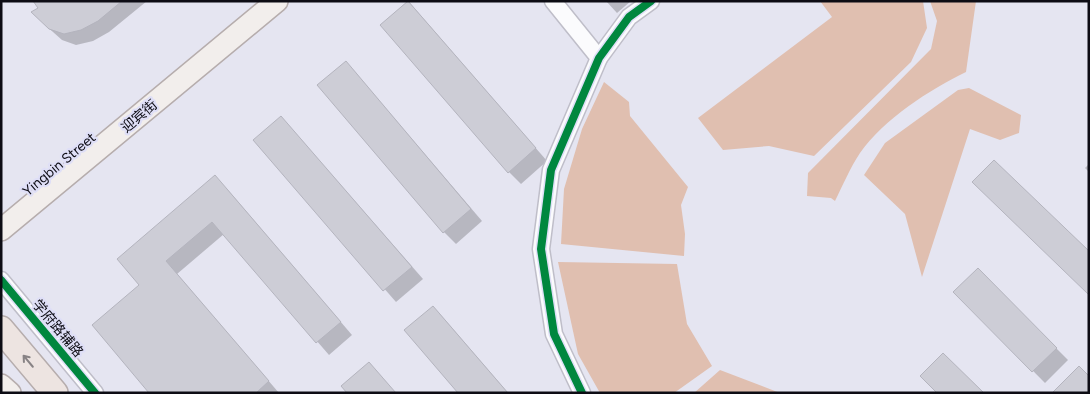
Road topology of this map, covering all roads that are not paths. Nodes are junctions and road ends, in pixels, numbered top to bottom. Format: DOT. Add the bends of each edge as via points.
graph roads {
  1 [pos="255,1"];
  2 [pos="277,1"];
  3 [pos="553,1"];
  4 [pos="651,1"];
  5 [pos="599,58"];
  6 [pos="1,212"];
  7 [pos="1,230"];
  8 [pos="1,280"];
  9 [pos="1,329"];
  10 [pos="1,385"];
  11 [pos="1,391"];
  12 [pos="10,393"];
  13 [pos="55,393"];
  14 [pos="96,393"];
  15 [pos="582,393"];
  1 -- 6 [label="main road, Yingbin Street"];
  2 -- 7 [label="main road, 迎宾街"];
  3 -- 5 [label="street"];
  4 -- 5 [label="street" via="629,17"];
  5 -- 15 [label="street" via="551,170 541,249 554,334"];
  8 -- 14 [label="street, 学府路辅路"];
  13 -- 9 [label="highway, one-way"];
  10 -- 12 [label="main road"];
  11 -- 12 [label="main road"];
}
